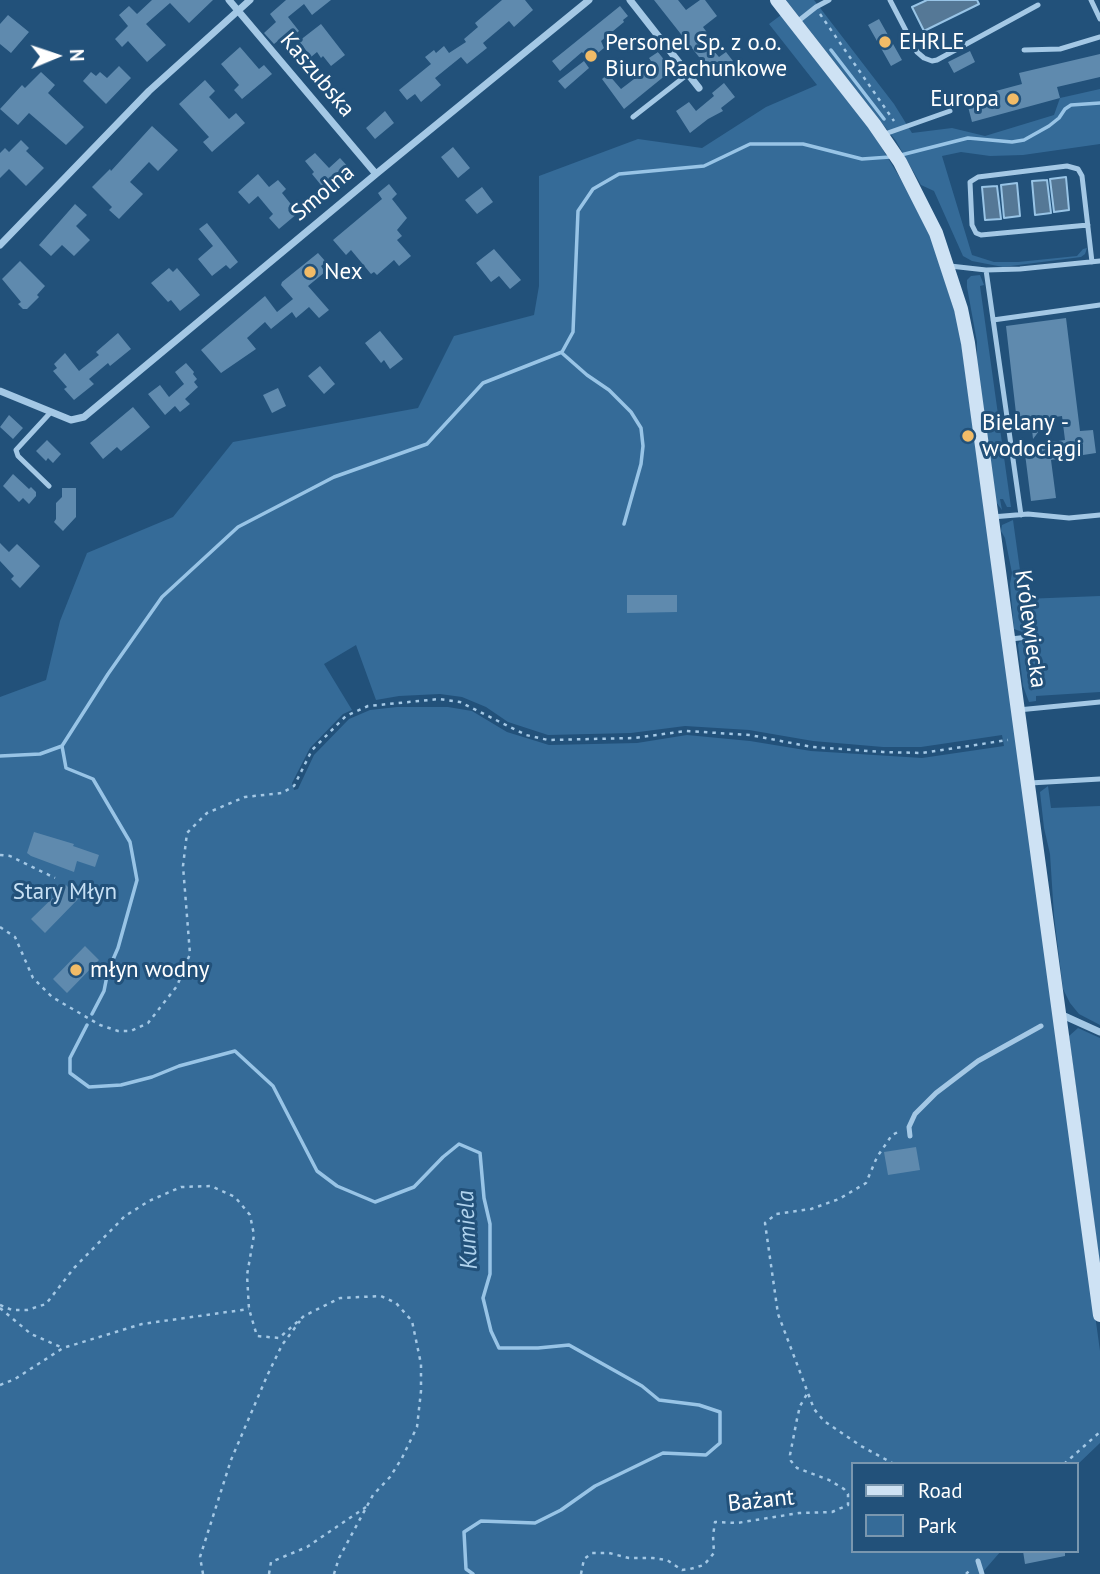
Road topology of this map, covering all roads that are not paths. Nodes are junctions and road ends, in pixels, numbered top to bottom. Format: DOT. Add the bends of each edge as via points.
graph roads {
  1 [pos="229,0"];
  2 [pos="250,0"];
  3 [pos="589,0"];
  4 [pos="630,0"];
  5 [pos="777,0"];
  6 [pos="829,0"];
  7 [pos="890,0"];
  8 [pos="1091,0"];
  9 [pos="1038,5"];
  10 [pos="237,10"];
  11 [pos="1100,19"];
  12 [pos="796,24"];
  13 [pos="1100,37"];
  14 [pos="1024,50"];
  15 [pos="688,74"];
  16 [pos="699,88"];
  17 [pos="950,111"];
  18 [pos="633,117"];
  19 [pos="882,135"];
  20 [pos="376,174"];
  21 [pos="1088,225"];
  22 [pos="0,245"];
  23 [pos="1100,261"];
  24 [pos="1091,262"];
  25 [pos="948,266"];
  26 [pos="986,270"];
  27 [pos="1100,305"];
  28 [pos="993,320"];
  29 [pos="0,391"];
  30 [pos="51,412"];
  31 [pos="49,486"];
  32 [pos="1021,514"];
  33 [pos="1100,515"];
  34 [pos="992,517"];
  35 [pos="1028,637"];
  36 [pos="1008,639"];
  37 [pos="1100,702"];
  38 [pos="1018,709"];
  39 [pos="1100,779"];
  40 [pos="1028,783"];
  41 [pos="1059,1014"];
  42 [pos="1041,1026"];
  43 [pos="1100,1032"];
  44 [pos="910,1136"];
  45 [pos="1100,1315"];
  46 [pos="978,1560"];
  47 [pos="982,1574"];
  1 -- 10 [label="street, Kaszubska"];
  2 -- 10 [label="street"];
  3 -- 20 [label="street, Smolna"];
  4 -- 15 [label="street"];
  5 -- 12 [label="main road, Królewiecka"];
  6 -- 12 [label="lane"];
  7 -- 9 [label="lane" via="920,56 932,61"];
  8 -- 11 [label="lane"];
  10 -- 20 [label="street, Kaszubska"];
  10 -- 22 [label="street" via="149,91"];
  12 -- 19 [label="main road, Królewiecka"];
  13 -- 14 [label="lane" via="1060,49"];
  15 -- 16 [label="street"];
  15 -- 18 [label="lane"];
  17 -- 19 [label="lane"];
  19 -- 25 [label="main road, Królewiecka" via="924,206"];
  20 -- 30 [label="street, Smolna" via="84,418 71,420"];
  21 -- 21 [label="lane" via="1082,176 1075,167 978,177 971,182 975,233"];
  21 -- 24 [label="lane"];
  23 -- 24 [label="lane"];
  24 -- 26 [label="lane"];
  25 -- 26 [label="lane"];
  25 -- 34 [label="main road, Królewiecka" via="968,343"];
  26 -- 28 [label="lane"];
  27 -- 28 [label="lane"];
  28 -- 32 [label="lane"];
  29 -- 30 [label="street"];
  30 -- 31 [label="lane" via="16,450"];
  32 -- 33 [label="lane"];
  32 -- 34 [label="lane"];
  34 -- 36 [label="main road, Królewiecka"];
  35 -- 36 [label="lane"];
  36 -- 38 [label="main road, Królewiecka"];
  37 -- 38 [label="lane"];
  38 -- 40 [label="main road, Królewiecka"];
  39 -- 40 [label="lane"];
  40 -- 41 [label="main road, Królewiecka"];
  41 -- 43 [label="street"];
  41 -- 45 [label="main road, Królewiecka"];
  42 -- 44 [label="lane" via="994,1051 924,1103 909,1127"];
  46 -- 47 [label="lane"];
}
